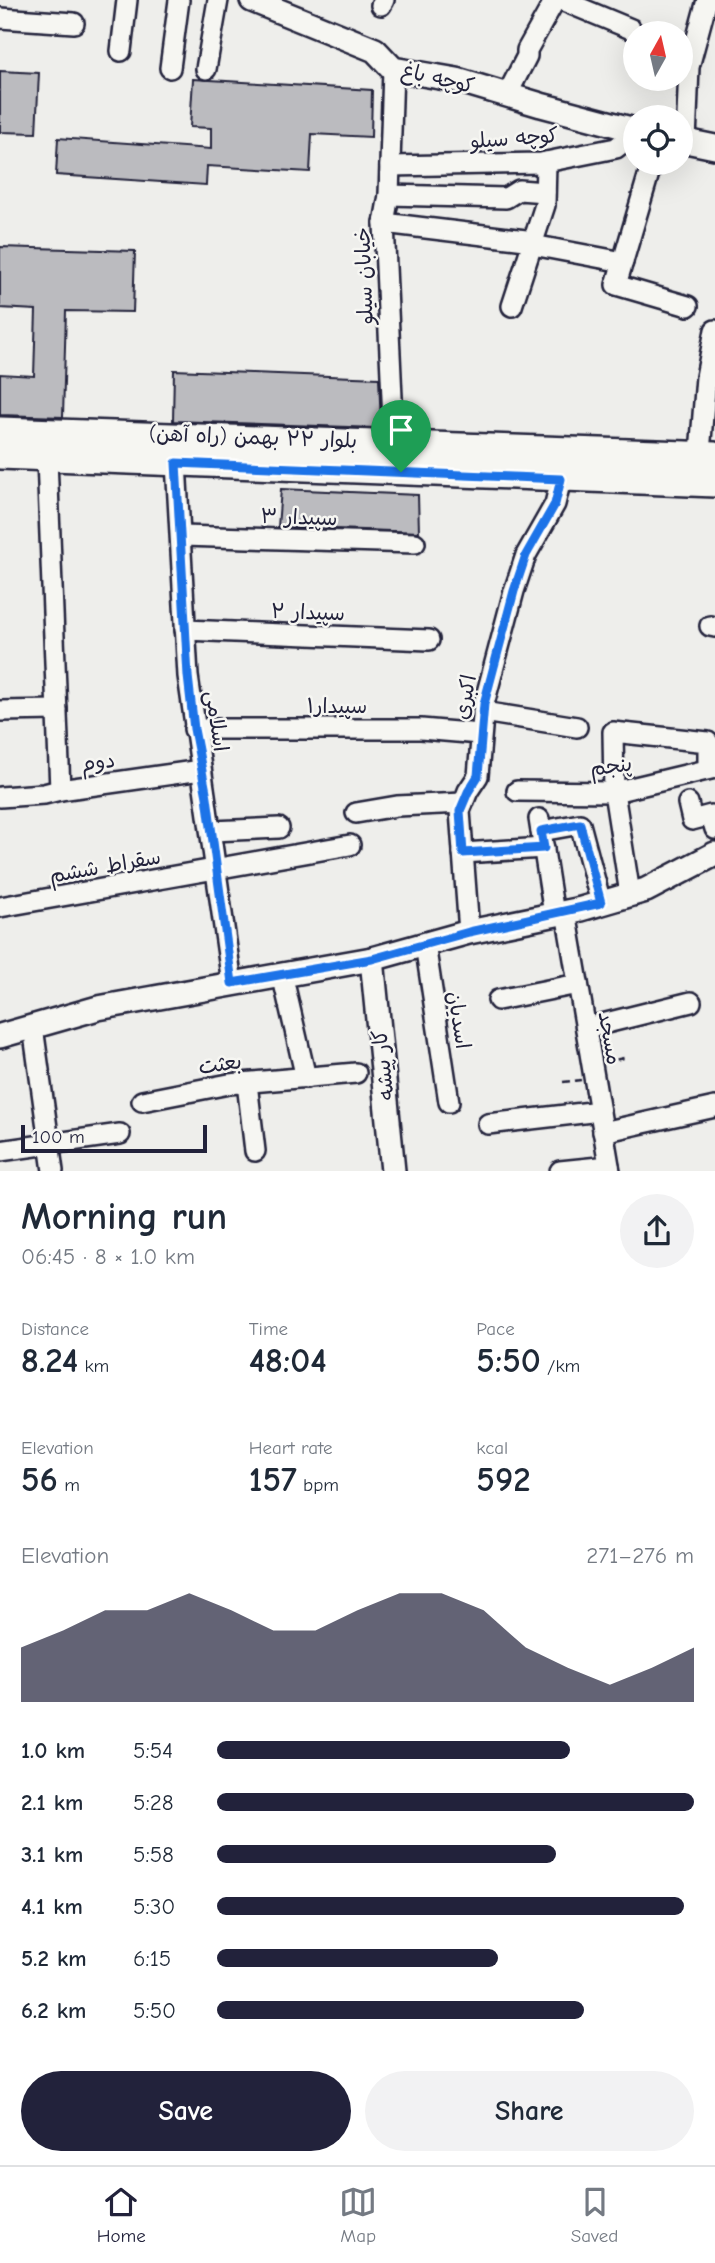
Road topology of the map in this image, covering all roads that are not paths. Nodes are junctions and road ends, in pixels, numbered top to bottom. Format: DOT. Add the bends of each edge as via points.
graph roads {
  1 [pos="127,0"];
  2 [pos="179,0"];
  3 [pos="218,0"];
  4 [pos="252,0"];
  5 [pos="555,0"];
  6 [pos="561,0"];
  7 [pos="708,0"];
  8 [pos="715,3"];
  9 [pos="4,12"];
  10 [pos="74,23"];
  11 [pos="623,26"];
  12 [pos="121,51"];
  13 [pos="170,68"];
  14 [pos="206,69"];
  15 [pos="393,69"];
  16 [pos="507,95"];
  17 [pos="686,105"];
  18 [pos="623,129"];
  19 [pos="623,142"];
  20 [pos="693,143"];
  21 [pos="715,147"];
  22 [pos="546,162"];
  23 [pos="390,166"];
  24 [pos="648,175"];
  25 [pos="545,192"];
  26 [pos="389,195"];
  27 [pos="384,223"];
  28 [pos="534,240"];
  29 [pos="623,262"];
  30 [pos="512,306"];
  31 [pos="688,306"];
  32 [pos="715,330"];
  33 [pos="0,429"];
  34 [pos="0,442"];
  35 [pos="0,457"];
  36 [pos="398,457"];
  37 [pos="47,458"];
  38 [pos="710,459"];
  39 [pos="176,463"];
  40 [pos="561,479"];
  41 [pos="715,485"];
  42 [pos="182,536"];
  43 [pos="415,543"];
  44 [pos="185,630"];
  45 [pos="429,640"];
  46 [pos="57,709"];
  47 [pos="0,711"];
  48 [pos="484,712"];
  49 [pos="577,727"];
  50 [pos="194,729"];
  51 [pos="480,734"];
  52 [pos="711,768"];
  53 [pos="201,771"];
  54 [pos="60,790"];
  55 [pos="517,791"];
  56 [pos="614,792"];
  57 [pos="0,797"];
  58 [pos="463,803"];
  59 [pos="688,803"];
  60 [pos="356,813"];
  61 [pos="279,828"];
  62 [pos="715,829"];
  63 [pos="212,831"];
  64 [pos="541,832"];
  65 [pos="350,845"];
  66 [pos="463,853"];
  67 [pos="715,856"];
  68 [pos="217,869"];
  69 [pos="630,894"];
  70 [pos="601,903"];
  71 [pos="0,907"];
  72 [pos="560,913"];
  73 [pos="469,932"];
  74 [pos="425,944"];
  75 [pos="372,959"];
  76 [pos="282,975"];
  77 [pos="232,983"];
  78 [pos="578,984"];
  79 [pos="498,1000"];
  80 [pos="691,1002"];
  81 [pos="33,1027"];
  82 [pos="586,1028"];
  83 [pos="0,1036"];
  84 [pos="356,1073"];
  85 [pos="306,1078"];
  86 [pos="247,1083"];
  87 [pos="142,1101"];
  88 [pos="449,1102"];
  89 [pos="715,1107"];
  90 [pos="600,1111"];
  91 [pos="488,1124"];
  92 [pos="603,1132"];
  93 [pos="120,1134"];
  94 [pos="49,1143"];
  95 [pos="0,1151"];
  96 [pos="255,1151"];
  97 [pos="609,1168"];
  98 [pos="53,1171"];
  99 [pos="393,1171"];
  100 [pos="560,1171"];
  1 -- 12 [label="street"];
  2 -- 13 [label="street"];
  3 -- 14 [label="street"];
  4 -- 15 [label="main road, کوچه باغ" via="375,50"];
  5 -- 16 [label="street"];
  6 -- 11 [label="street"];
  7 -- 8 [label="street"];
  7 -- 17 [label="street" via="689,67"];
  9 -- 10 [label="street"];
  15 -- 16 [label="main road, کوچه باغ" via="457,80"];
  15 -- 23 [label="street, خیابان سیلو"];
  16 -- 18 [label="main road, کوچه باغ"];
  19 -- 22 [label="street, کوچه سیلو" via="616,148"];
  20 -- 21 [label="main road"];
  22 -- 23 [label="street, کوچه سیلو"];
  22 -- 25 [label="street"];
  23 -- 26 [label="street, خیابان سیلو"];
  24 -- 29 [label="street"];
  25 -- 26 [label="street" via="519,190 506,198"];
  25 -- 28 [label="street"];
  26 -- 27 [label="street, خیابان سیلو"];
  27 -- 28 [label="street"];
  27 -- 36 [label="street, خیابان سیلو"];
  28 -- 29 [label="street" via="538,246"];
  28 -- 30 [label="street"];
  29 -- 31 [label="street" via="616,285"];
  32 -- 38 [label="street" via="706,377"];
  33 -- 36 [label="main road, بلوار ۲۲ بهمن (راه آهن)"];
  34 -- 36 [label="street"];
  35 -- 37 [label="main road, بلوار ۲۲ بهمن (راه آهن)"];
  36 -- 38 [label="main road, بلوار ۲۲ بهمن (راه آهن)"];
  36 -- 39 [label="main road, بلوار ۲۲ بهمن (راه آهن)"];
  36 -- 40 [label="main road, بلوار ۲۲ بهمن (راه آهن)"];
  37 -- 39 [label="main road, بلوار ۲۲ بهمن (راه آهن)"];
  37 -- 46 [label="street"];
  39 -- 42 [label="street, اسلامی"];
  40 -- 41 [label="main road, بلوار ۲۲ بهمن (راه آهن)"];
  40 -- 48 [label="street, اکبری" via="555,504 526,555 514,591"];
  42 -- 43 [label="street, سپیدار ۳"];
  42 -- 44 [label="street, اسلامی"];
  44 -- 45 [label="street, سپیدار ۲"];
  44 -- 50 [label="street, اسلامی"];
  46 -- 47 [label="street"];
  46 -- 54 [label="street"];
  48 -- 49 [label="street"];
  48 -- 51 [label="street, اکبری"];
  50 -- 51 [label="street, سپیدار۱" via="421,729"];
  50 -- 53 [label="street, اسلامی"];
  51 -- 58 [label="street, اکبری" via="478,776"];
  52 -- 56 [label="street, پنجم"];
  52 -- 56 [label="street" via="708,742 613,732"];
  53 -- 54 [label="street, دوم"];
  53 -- 63 [label="street, اسلامی"];
  54 -- 57 [label="street, دوم"];
  55 -- 56 [label="street, پنجم"];
  56 -- 69 [label="street"];
  58 -- 60 [label="street"];
  58 -- 66 [label="street, اکبری"];
  59 -- 62 [label="street" via="692,820 711,815"];
  61 -- 63 [label="street"];
  63 -- 68 [label="street, اسلامی"];
  64 -- 66 [label="street"];
  64 -- 70 [label="street" via="580,824"];
  64 -- 72 [label="street, مسجد"];
  65 -- 68 [label="street, سقراط ششم"];
  66 -- 73 [label="street, اکبری"];
  67 -- 69 [label="main road"];
  68 -- 71 [label="street, سقراط ششم"];
  68 -- 77 [label="street, اسلامی"];
  69 -- 70 [label="main road"];
  70 -- 72 [label="main road"];
  72 -- 73 [label="main road"];
  72 -- 78 [label="street, مسجد"];
  73 -- 74 [label="main road"];
  74 -- 75 [label="main road"];
  74 -- 88 [label="street, اسدیان"];
  75 -- 76 [label="main road"];
  75 -- 99 [label="main road, کار پیشه"];
  76 -- 77 [label="main road"];
  76 -- 85 [label="street"];
  77 -- 81 [label="main road" via="98,1008"];
  78 -- 79 [label="street"];
  78 -- 82 [label="street, مسجد"];
  80 -- 82 [label="street"];
  81 -- 83 [label="main road"];
  81 -- 94 [label="street"];
  82 -- 90 [label="street, مسجد"];
  84 -- 85 [label="street, بعثت"];
  85 -- 86 [label="street, بعثت"];
  86 -- 87 [label="street, بعثت"];
  86 -- 96 [label="street"];
  89 -- 92 [label="street"];
  90 -- 91 [label="street"];
  90 -- 92 [label="street, مسجد"];
  92 -- 97 [label="street, مسجد"];
  93 -- 94 [label="street"];
  94 -- 95 [label="street"];
  94 -- 98 [label="street"];
  97 -- 100 [label="street"];
}
